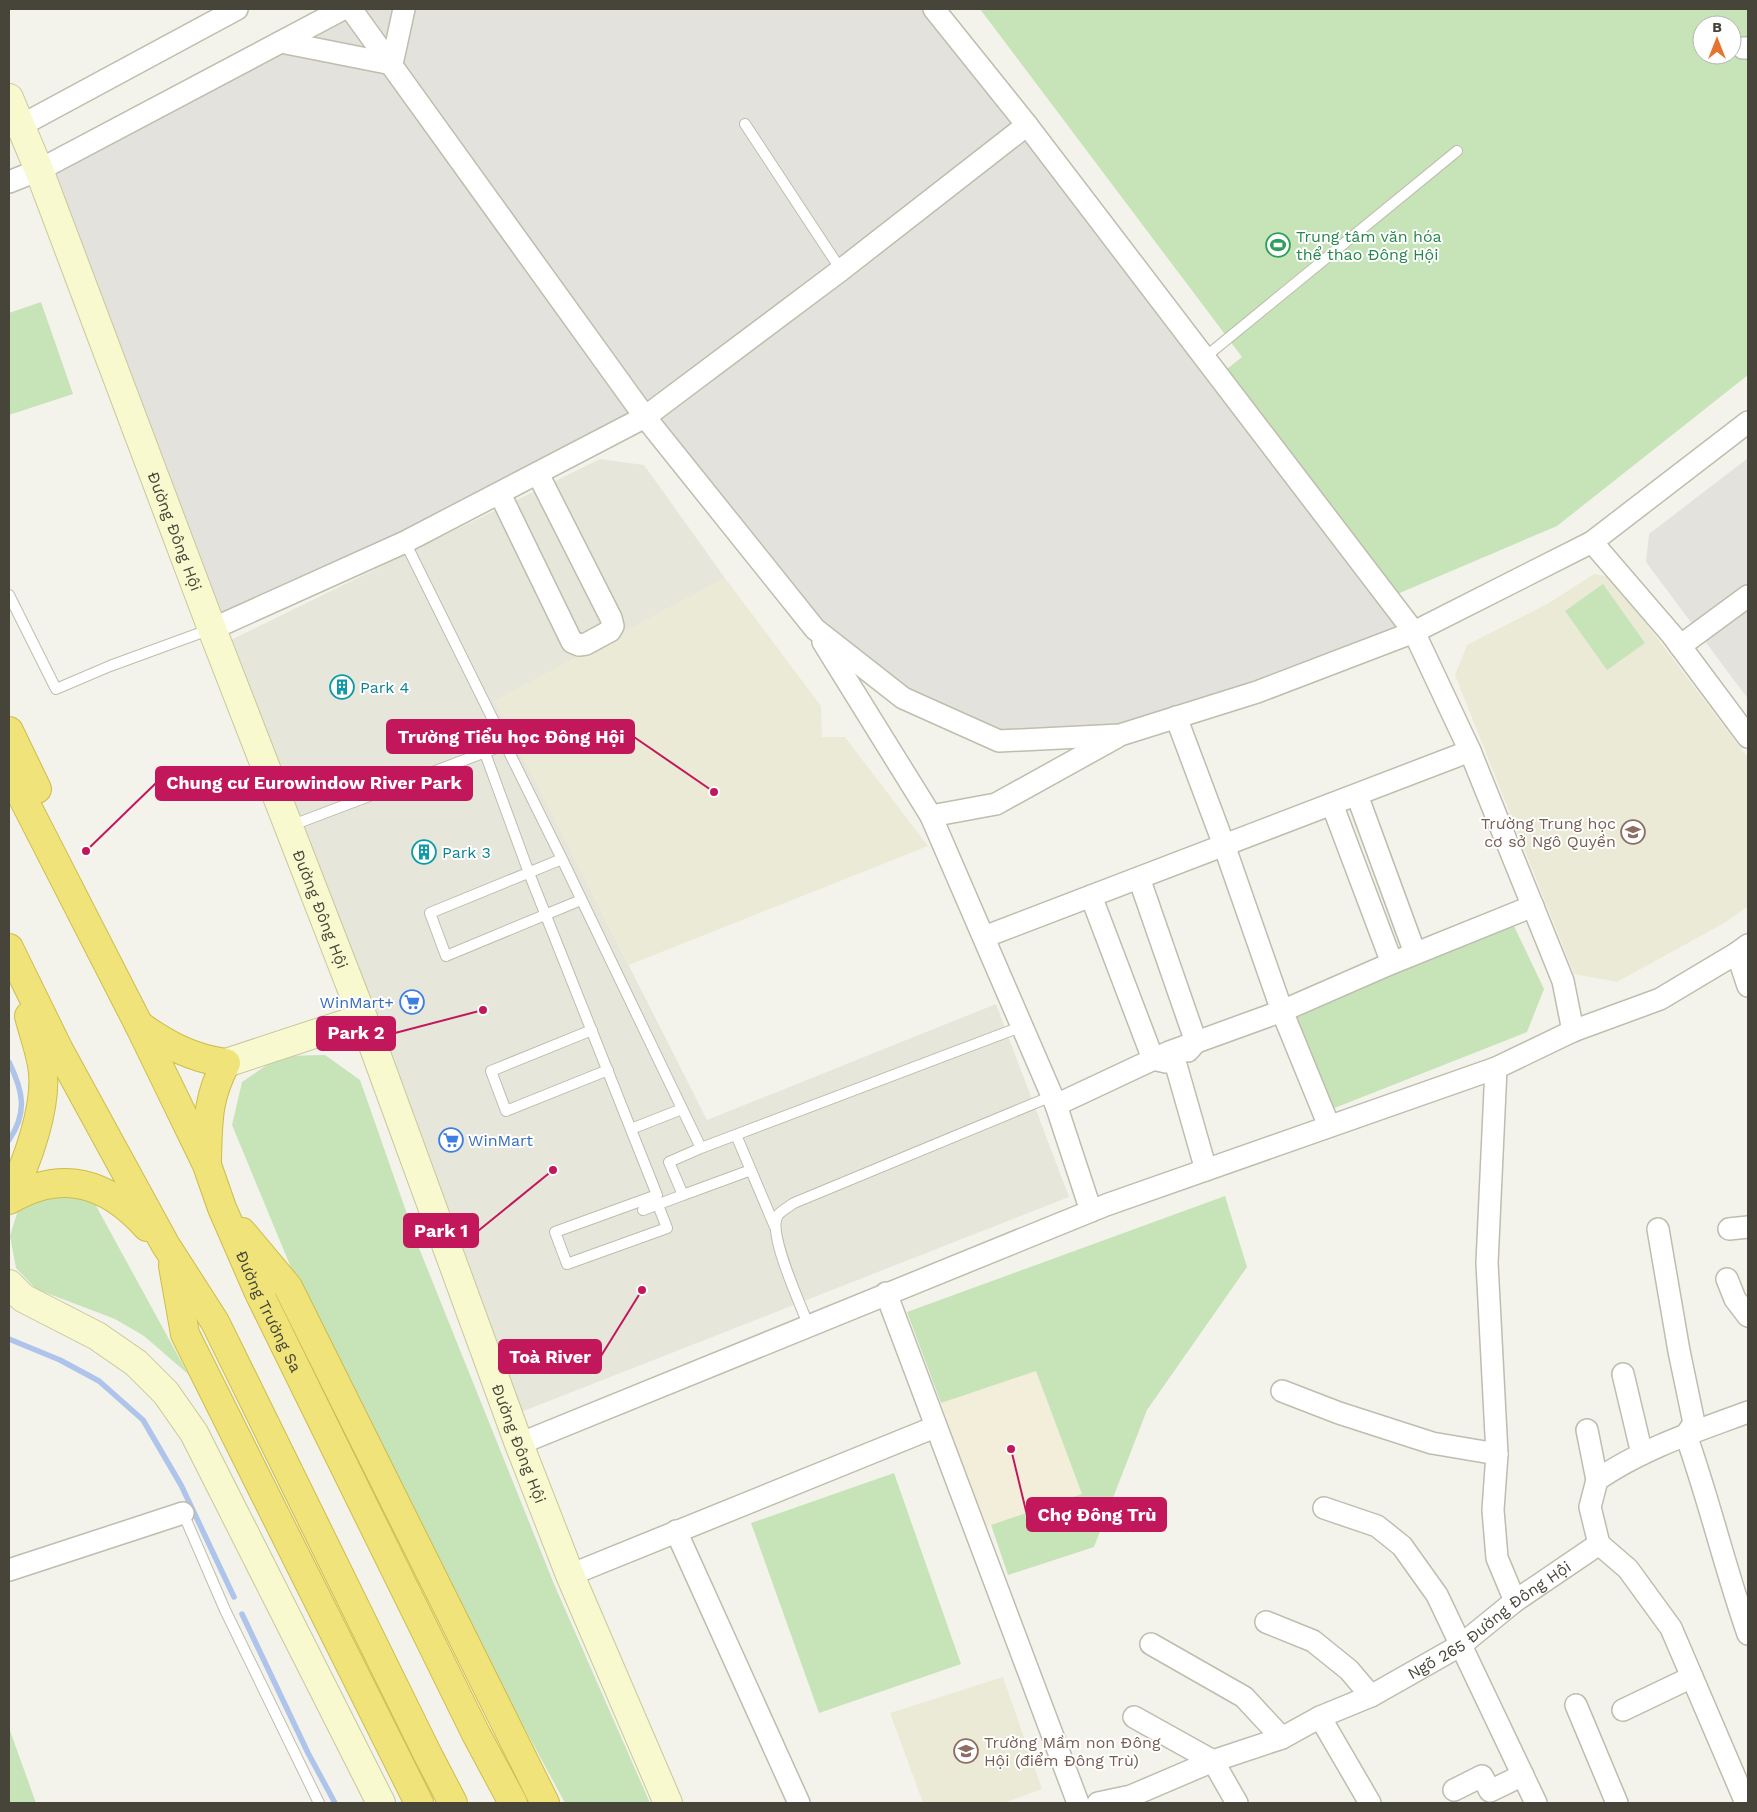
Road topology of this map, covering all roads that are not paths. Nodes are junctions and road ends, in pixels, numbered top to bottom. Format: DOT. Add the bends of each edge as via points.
graph roads {
  1 [pos="237,9"];
  2 [pos="342,9"];
  3 [pos="351,9"];
  4 [pos="404,9"];
  5 [pos="934,9"];
  6 [pos="281,42"];
  7 [pos="392,64"];
  8 [pos="9,98"];
  9 [pos="745,124"];
  10 [pos="1027,125"];
  11 [pos="20,126"];
  12 [pos="1457,151"];
  13 [pos="38,170"];
  14 [pos="9,182"];
  15 [pos="841,270"];
  16 [pos="1204,358"];
  17 [pos="645,417"];
  18 [pos="1748,422"];
  19 [pos="538,474"];
  20 [pos="500,494"];
  21 [pos="405,542"];
  22 [pos="1592,542"];
  23 [pos="9,595"];
  24 [pos="1748,596"];
  25 [pos="212,628"];
  26 [pos="814,628"];
  27 [pos="1414,632"];
  28 [pos="1680,646"];
  29 [pos="1176,717"];
  30 [pos="9,731"];
  31 [pos="1120,735"];
  32 [pos="1748,737"];
  33 [pos="504,744"];
  34 [pos="1470,751"];
  35 [pos="484,753"];
  36 [pos="9,771"];
  37 [pos="1357,795"];
  38 [pos="1332,804"];
  39 [pos="930,816"];
  40 [pos="290,827"];
  41 [pos="1224,845"];
  42 [pos="562,859"];
  43 [pos="529,873"];
  44 [pos="1139,878"];
  45 [pos="68,887"];
  46 [pos="1091,896"];
  47 [pos="581,900"];
  48 [pos="1533,906"];
  49 [pos="546,915"];
  50 [pos="984,937"];
  51 [pos="1743,949"];
  52 [pos="10,951"];
  53 [pos="1415,953"];
  54 [pos="1392,963"];
  55 [pos="1748,986"];
  56 [pos="1282,1011"];
  57 [pos="363,1018"];
  58 [pos="139,1025"];
  59 [pos="1023,1026"];
  60 [pos="592,1030"];
  61 [pos="1573,1031"];
  62 [pos="1196,1042"];
  63 [pos="1153,1059"];
  64 [pos="226,1063"];
  65 [pos="1176,1065"];
  66 [pos="1496,1068"];
  67 [pos="608,1070"];
  68 [pos="1054,1100"];
  69 [pos="682,1109"];
  70 [pos="1330,1126"];
  71 [pos="631,1129"];
  72 [pos="736,1135"];
  73 [pos="701,1148"];
  74 [pos="207,1165"];
  75 [pos="751,1170"];
  76 [pos="1206,1170"];
  77 [pos="683,1195"];
  78 [pos="9,1199"];
  79 [pos="658,1205"];
  80 [pos="222,1208"];
  81 [pos="643,1210"];
  82 [pos="1091,1211"];
  83 [pos="775,1227"];
  84 [pos="1658,1229"];
  85 [pos="172,1255"];
  86 [pos="1727,1279"];
  87 [pos="9,1284"];
  88 [pos="886,1294"];
  89 [pos="1748,1316"];
  90 [pos="810,1327"];
  91 [pos="1624,1374"];
  92 [pos="1282,1391"];
  93 [pos="1748,1412"];
  94 [pos="935,1427"];
  95 [pos="1587,1430"];
  96 [pos="1686,1434"];
  97 [pos="519,1444"];
  98 [pos="1497,1454"];
  99 [pos="1642,1454"];
  100 [pos="1597,1480"];
  101 [pos="1324,1508"];
  102 [pos="183,1513"];
  103 [pos="676,1531"];
  104 [pos="1599,1544"];
  105 [pos="9,1570"];
  106 [pos="570,1575"];
  107 [pos="1515,1601"];
  108 [pos="1266,1622"];
  109 [pos="1748,1634"];
  110 [pos="1151,1644"];
  111 [pos="1461,1645"];
  112 [pos="1692,1677"];
  113 [pos="1371,1696"];
  114 [pos="1576,1705"];
  115 [pos="1623,1710"];
  116 [pos="1134,1717"];
  117 [pos="1320,1717"];
  118 [pos="1282,1738"];
  119 [pos="1213,1761"];
  120 [pos="1522,1775"];
  121 [pos="1454,1790"];
  122 [pos="1133,1800"];
  123 [pos="319,1803"];
  124 [pos="381,1803"];
  125 [pos="418,1803"];
  126 [pos="453,1803"];
  127 [pos="513,1803"];
  128 [pos="545,1803"];
  129 [pos="668,1803"];
  130 [pos="799,1803"];
  131 [pos="1078,1803"];
  132 [pos="1098,1803"];
  133 [pos="1237,1803"];
  134 [pos="1370,1803"];
  135 [pos="1536,1803"];
  136 [pos="1617,1803"];
  137 [pos="1746,1803"];
  1 -- 11 [label="street"];
  2 -- 6 [label="street"];
  3 -- 7 [label="street"];
  4 -- 7 [label="street"];
  5 -- 10 [label="street"];
  6 -- 7 [label="street"];
  6 -- 13 [label="street"];
  7 -- 17 [label="street"];
  8 -- 11 [label="street, Đường Đông Hội"];
  9 -- 15 [label="lane"];
  10 -- 15 [label="street"];
  10 -- 16 [label="street"];
  11 -- 13 [label="street, Đường Đông Hội"];
  12 -- 16 [label="lane"];
  13 -- 14 [label="street"];
  13 -- 25 [label="street, Đường Đông Hội"];
  15 -- 17 [label="street"];
  16 -- 27 [label="street"];
  17 -- 19 [label="street"];
  17 -- 26 [label="street"];
  18 -- 22 [label="street"];
  19 -- 20 [label="street"];
  19 -- 20 [label="street" via="611,618 613,626 610,631 586,644 572,642"];
  20 -- 21 [label="street"];
  21 -- 25 [label="street"];
  21 -- 33 [label="lane"];
  22 -- 27 [label="street"];
  22 -- 28 [label="street"];
  23 -- 25 [label="lane" via="56,689"];
  24 -- 28 [label="street"];
  25 -- 40 [label="street, Đường Đông Hội"];
  26 -- 31 [label="street" via="903,698 998,741"];
  26 -- 39 [label="street"];
  27 -- 29 [label="street" via="1257,692"];
  27 -- 34 [label="street"];
  28 -- 32 [label="street"];
  29 -- 31 [label="street"];
  29 -- 41 [label="street"];
  30 -- 45 [label="highway" via="70,852"];
  31 -- 39 [label="street" via="996,804"];
  33 -- 35 [label="lane"];
  33 -- 42 [label="lane"];
  34 -- 37 [label="street"];
  34 -- 48 [label="street"];
  35 -- 40 [label="lane"];
  35 -- 43 [label="lane"];
  36 -- 45 [label="highway, Đường Trường Sa"];
  37 -- 38 [label="street"];
  37 -- 53 [label="street"];
  38 -- 41 [label="street"];
  38 -- 54 [label="street"];
  39 -- 50 [label="street"];
  40 -- 57 [label="street, Đường Đông Hội"];
  41 -- 44 [label="street"];
  41 -- 56 [label="street"];
  42 -- 43 [label="lane"];
  42 -- 47 [label="lane"];
  43 -- 49 [label="lane"];
  43 -- 49 [label="lane" via="430,913 446,956"];
  44 -- 46 [label="street"];
  44 -- 62 [label="street"];
  45 -- 58 [label="highway, Đường Trường Sa"];
  46 -- 50 [label="street"];
  46 -- 63 [label="street"];
  47 -- 49 [label="lane"];
  47 -- 69 [label="lane"];
  48 -- 53 [label="street"];
  48 -- 61 [label="street" via="1563,981"];
  49 -- 60 [label="lane"];
  50 -- 59 [label="street"];
  51 -- 55 [label="street"];
  51 -- 61 [label="street" via="1660,999"];
  52 -- 78 [label="highway" via="43,1066 43,1076 30,1150"];
  52 -- 85 [label="highway"];
  53 -- 54 [label="street"];
  54 -- 56 [label="street"];
  56 -- 62 [label="street"];
  56 -- 70 [label="street"];
  57 -- 64 [label="street"];
  57 -- 97 [label="street, Đường Đông Hội"];
  58 -- 64 [label="highway" via="189,1055"];
  58 -- 74 [label="highway, Đường Trường Sa"];
  59 -- 68 [label="street"];
  59 -- 72 [label="lane"];
  60 -- 67 [label="lane"];
  60 -- 67 [label="lane" via="491,1070 506,1111"];
  61 -- 66 [label="street"];
  62 -- 63 [label="street"];
  62 -- 65 [label="street"];
  63 -- 65 [label="street"];
  63 -- 68 [label="street"];
  64 -- 74 [label="highway" via="210,1100"];
  65 -- 76 [label="street"];
  66 -- 70 [label="street"];
  66 -- 98 [label="street" via="1486,1263"];
  67 -- 71 [label="lane"];
  68 -- 82 [label="street"];
  68 -- 83 [label="lane" via="794,1202 778,1215"];
  69 -- 71 [label="lane"];
  69 -- 73 [label="lane"];
  70 -- 76 [label="street"];
  71 -- 79 [label="lane" via="657,1195 555,1232 567,1264 667,1228"];
  72 -- 73 [label="lane"];
  72 -- 75 [label="lane"];
  73 -- 77 [label="lane" via="669,1162"];
  74 -- 80 [label="highway, Đường Trường Sa"];
  75 -- 77 [label="lane"];
  75 -- 83 [label="lane"];
  76 -- 82 [label="street"];
  77 -- 79 [label="lane"];
  78 -- 85 [label="highway" via="47,1184 72,1183 94,1188 126,1206"];
  79 -- 81 [label="lane"];
  80 -- 127 [label="highway, Đường Trường Sa" via="259,1293"];
  80 -- 128 [label="highway" via="288,1287"];
  82 -- 88 [label="street"];
  83 -- 90 [label="lane" via="784,1263"];
  84 -- 96 [label="street" via="1694,1423"];
  85 -- 125 [label="highway" via="184,1334"];
  85 -- 126 [label="highway" via="215,1322"];
  86 -- 89 [label="street" via="1735,1299"];
  87 -- 124 [label="street" via="23,1298 97,1336 136,1363 166,1392 194,1433"];
  88 -- 90 [label="street"];
  88 -- 94 [label="street"];
  90 -- 97 [label="street"];
  91 -- 99 [label="street"];
  92 -- 98 [label="street" via="1432,1443"];
  93 -- 96 [label="street"];
  94 -- 103 [label="street"];
  94 -- 131 [label="street"];
  95 -- 100 [label="street"];
  96 -- 99 [label="street"];
  96 -- 109 [label="street"];
  97 -- 106 [label="street, Đường Đông Hội"];
  98 -- 107 [label="street" via="1493,1510 1497,1558"];
  99 -- 100 [label="street"];
  100 -- 104 [label="street" via="1590,1507"];
  101 -- 111 [label="street" via="1377,1526 1402,1546 1437,1595"];
  102 -- 105 [label="street"];
  102 -- 123 [label="lane" via="225,1610"];
  103 -- 106 [label="street"];
  103 -- 130 [label="street"];
  104 -- 107 [label="street, Ngõ 265 Đường Đông Hội"];
  104 -- 112 [label="street" via="1628,1569 1671,1628"];
  106 -- 129 [label="street, Đường Đông Hội"];
  107 -- 111 [label="street, Ngõ 265 Đường Đông Hội"];
  108 -- 113 [label="street" via="1313,1641 1349,1670"];
  110 -- 118 [label="street" via="1244,1697"];
  111 -- 113 [label="street, Ngõ 265 Đường Đông Hội"];
  111 -- 120 [label="street"];
  112 -- 115 [label="street"];
  112 -- 137 [label="street"];
  113 -- 117 [label="street, Ngõ 265 Đường Đông Hội"];
  114 -- 136 [label="street"];
  116 -- 119 [label="street"];
  117 -- 118 [label="street, Ngõ 265 Đường Đông Hội"];
  117 -- 134 [label="street"];
  118 -- 119 [label="street, Ngõ 265 Đường Đông Hội"];
  119 -- 122 [label="street, Ngõ 265 Đường Đông Hội"];
  119 -- 133 [label="street"];
  120 -- 121 [label="street" via="1490,1791 1482,1776"];
  120 -- 135 [label="street"];
  122 -- 132 [label="street, Ngõ 265 Đường Đông Hội"];
}
